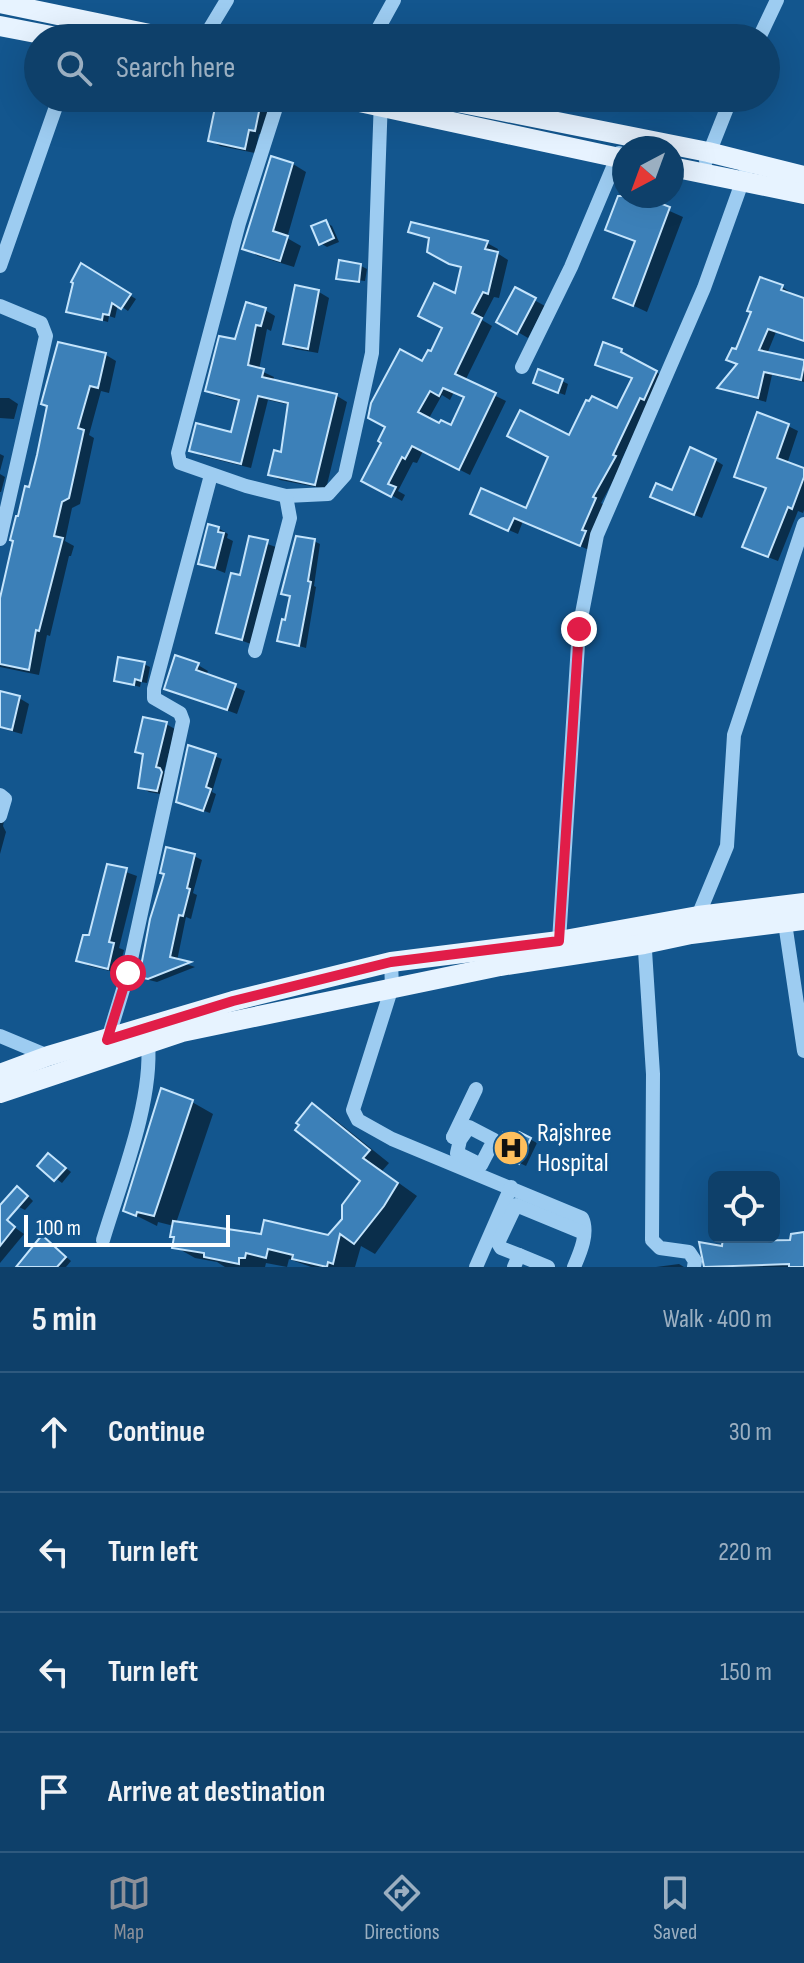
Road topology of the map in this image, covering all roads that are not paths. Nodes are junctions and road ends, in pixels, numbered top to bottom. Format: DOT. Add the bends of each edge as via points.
graph roads {
  1 [pos="227,0"];
  2 [pos="394,0"];
  3 [pos="777,0"];
  4 [pos="0,3"];
  5 [pos="65,24"];
  6 [pos="212,24"];
  7 [pos="381,24"];
  8 [pos="766,24"];
  9 [pos="0,26"];
  10 [pos="24,31"];
  11 [pos="54,112"];
  12 [pos="275,112"];
  13 [pos="381,112"];
  14 [pos="420,112"];
  15 [pos="505,112"];
  16 [pos="725,112"];
  17 [pos="621,136"];
  18 [pos="684,148"];
  19 [pos="708,152"];
  20 [pos="612,156"];
  21 [pos="684,169"];
  22 [pos="746,171"];
  23 [pos="703,173"];
  24 [pos="804,176"];
  25 [pos="612,178"];
  26 [pos="804,194"];
  27 [pos="0,266"];
  28 [pos="0,306"];
  29 [pos="522,367"];
  30 [pos="211,475"];
  31 [pos="286,496"];
  32 [pos="804,524"];
  33 [pos="0,539"];
  34 [pos="255,651"];
  35 [pos="0,795"];
  36 [pos="0,816"];
  37 [pos="804,903"];
  38 [pos="795,921"];
  39 [pos="690,923"];
  40 [pos="644,935"];
  41 [pos="559,941"];
  42 [pos="391,962"];
  43 [pos="392,987"];
  44 [pos="0,1036"];
  45 [pos="148,1043"];
  46 [pos="106,1048"];
  47 [pos="804,1051"];
  48 [pos="48,1056"];
  49 [pos="0,1074"];
  50 [pos="476,1089"];
  51 [pos="0,1093"];
  52 [pos="457,1138"];
  53 [pos="443,1159"];
  54 [pos="480,1169"];
  55 [pos="511,1187"];
  56 [pos="584,1233"];
  57 [pos="103,1240"];
  58 [pos="516,1261"];
  59 [pos="476,1267"];
  60 [pos="548,1267"];
  61 [pos="574,1267"];
  62 [pos="694,1267"];
  1 -- 6 [label="street"];
  2 -- 7 [label="street"];
  3 -- 8 [label="street"];
  4 -- 5 [label="main road"];
  9 -- 10 [label="main road"];
  11 -- 27 [label="street"];
  12 -- 30 [label="street" via="178,453 180,463"];
  13 -- 31 [label="street" via="372,353 345,475 328,494"];
  14 -- 20 [label="main road"];
  15 -- 17 [label="main road"];
  16 -- 19 [label="street"];
  18 -- 19 [label="main road"];
  19 -- 22 [label="main road"];
  19 -- 23 [label="street"];
  21 -- 23 [label="main road"];
  22 -- 23 [label="main road"];
  22 -- 24 [label="main road"];
  22 -- 26 [label="main road"];
  22 -- 41 [label="street" via="704,288 597,535 579,629"];
  25 -- 29 [label="street"];
  28 -- 33 [label="street" via="41,323 46,336"];
  30 -- 31 [label="street"];
  30 -- 46 [label="street" via="154,689 154,698 180,713 183,721 128,973"];
  31 -- 34 [label="street" via="290,518"];
  32 -- 39 [label="street" via="734,735 727,846"];
  35 -- 36 [label="street" via="5,799"];
  37 -- 39 [label="main road"];
  38 -- 39 [label="main road"];
  38 -- 47 [label="street"];
  39 -- 40 [label="main road"];
  40 -- 41 [label="main road"];
  40 -- 43 [label="main road"];
  40 -- 62 [label="street" via="653,1074 652,1240 660,1248 689,1252"];
  41 -- 42 [label="main road"];
  42 -- 43 [label="street"];
  42 -- 46 [label="main road" via="233,1001"];
  43 -- 45 [label="main road"];
  43 -- 53 [label="street" via="353,1110 358,1120 392,1139"];
  44 -- 48 [label="street"];
  45 -- 46 [label="main road"];
  45 -- 57 [label="street" via="150,1063 135,1134"];
  46 -- 48 [label="main road"];
  46 -- 51 [label="main road"];
  48 -- 49 [label="main road"];
  50 -- 52 [label="street"];
  52 -- 53 [label="street"];
  52 -- 54 [label="street" via="457,1153"];
  52 -- 54 [label="street" via="469,1127 493,1138"];
  53 -- 54 [label="street"];
  54 -- 55 [label="street"];
  55 -- 56 [label="street" via="582,1218"];
  55 -- 59 [label="street"];
  56 -- 58 [label="street" via="516,1205 498,1243"];
  56 -- 61 [label="street"];
  58 -- 60 [label="street"];
}
